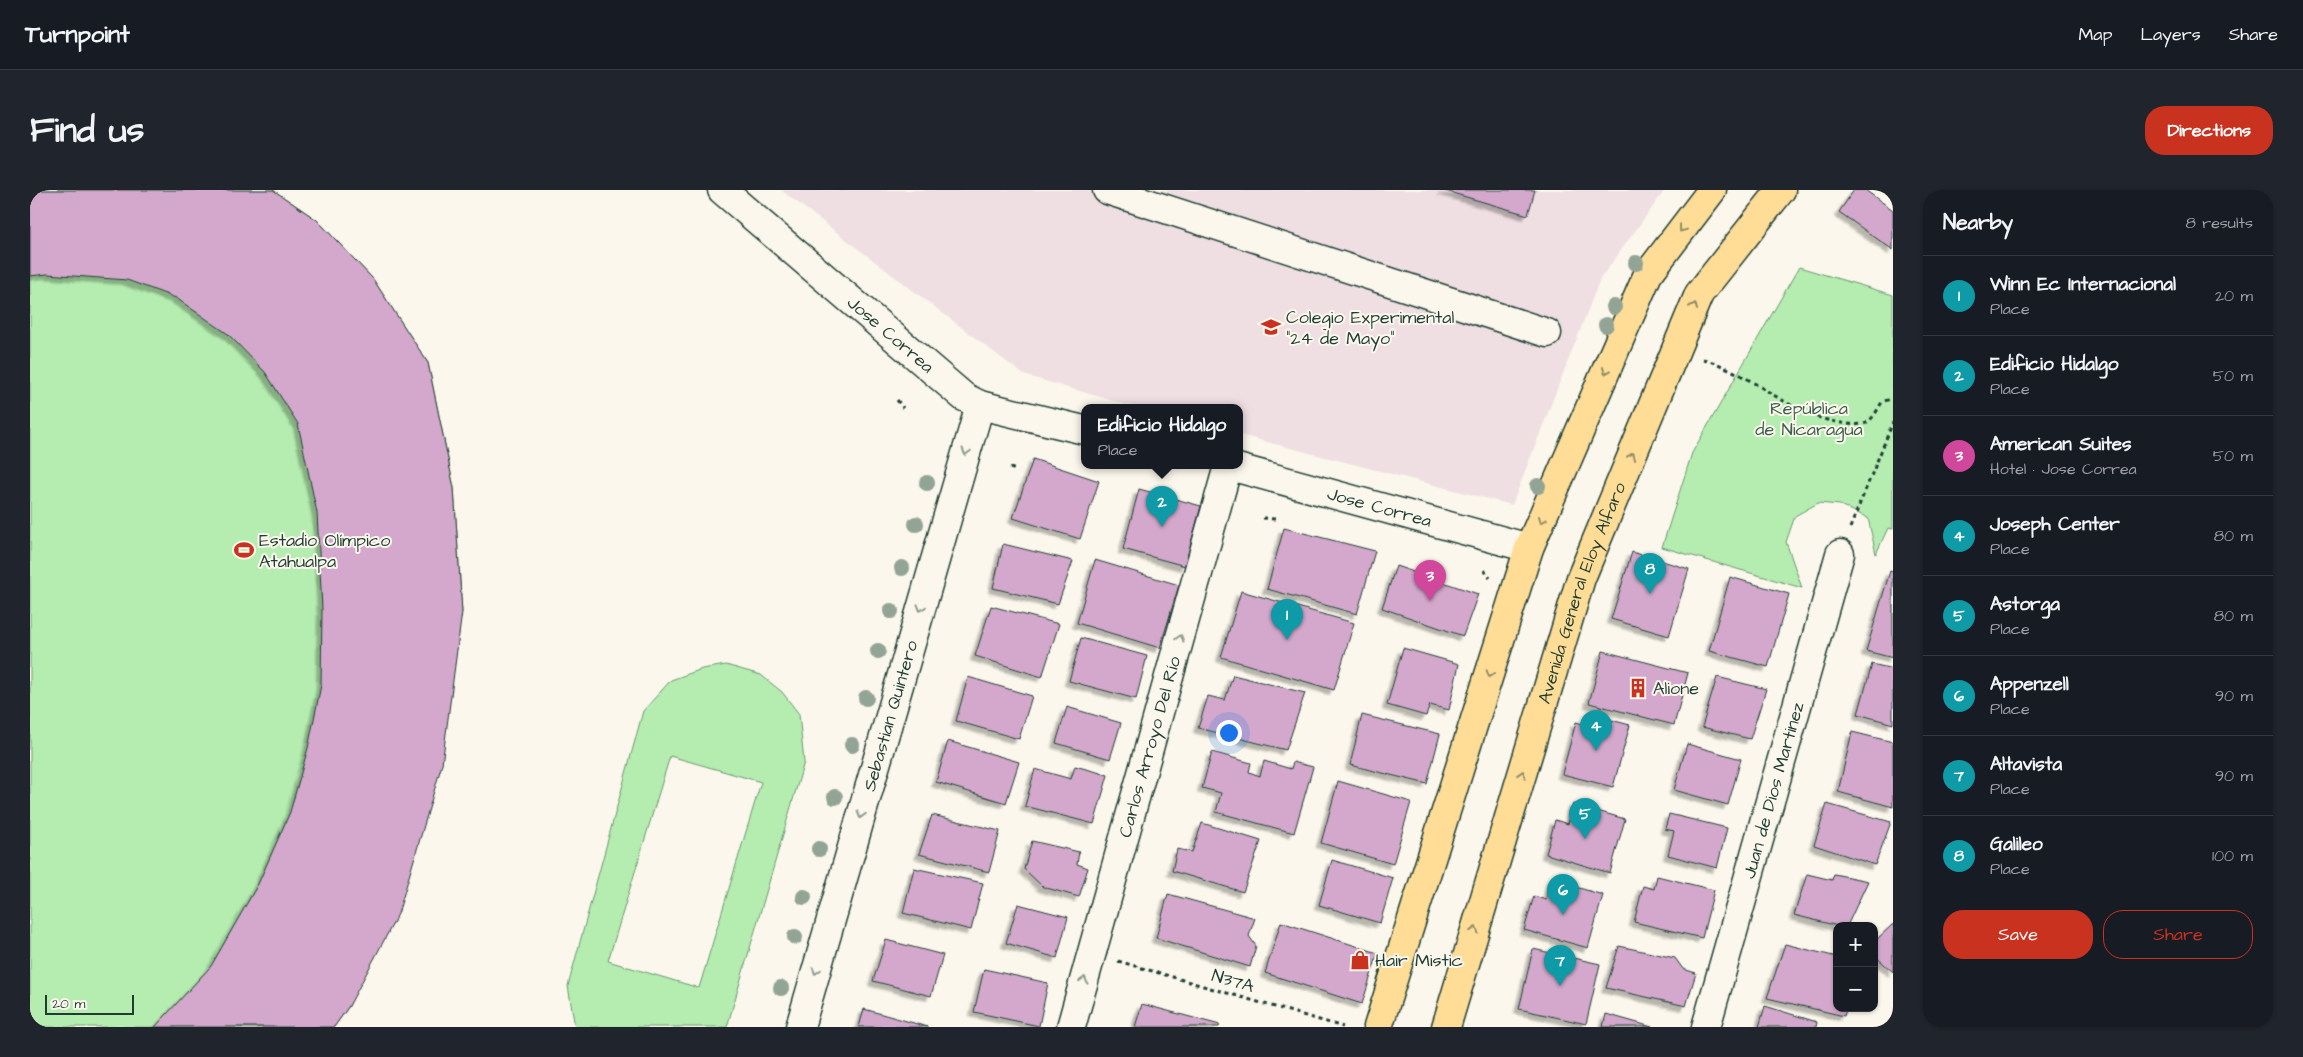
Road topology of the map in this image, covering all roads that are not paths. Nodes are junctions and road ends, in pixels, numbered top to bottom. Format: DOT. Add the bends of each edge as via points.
graph roads {
  1 [pos="722,190"];
  2 [pos="1107,190"];
  3 [pos="1712,190"];
  4 [pos="1781,190"];
  5 [pos="1547,333"];
  6 [pos="980,405"];
  7 [pos="1081,429"];
  8 [pos="1228,469"];
  9 [pos="1240,469"];
  10 [pos="1529,548"];
  11 [pos="1840,554"];
  12 [pos="800,1027"];
  13 [pos="1071,1027"];
  14 [pos="1378,1027"];
  15 [pos="1446,1027"];
  16 [pos="1706,1027"];
  1 -- 6 [label="street, Jose Correa" via="964,398"];
  2 -- 5 [label="street"];
  3 -- 10 [label="main road, one-way" via="1648,274"];
  15 -- 4 [label="main road, Avenida General Eloy Alfaro, one-way" via="1581,578 1699,294"];
  6 -- 7 [label="street, Jose Correa"];
  6 -- 12 [label="street, Sebastian Quintero, one-way"];
  13 -- 8 [label="street, Carlos Arroyo Del Río, one-way"];
  9 -- 10 [label="street, Jose Correa"];
  10 -- 14 [label="main road, one-way"];
  11 -- 16 [label="street, Juan de Dios Martinez"];
}
